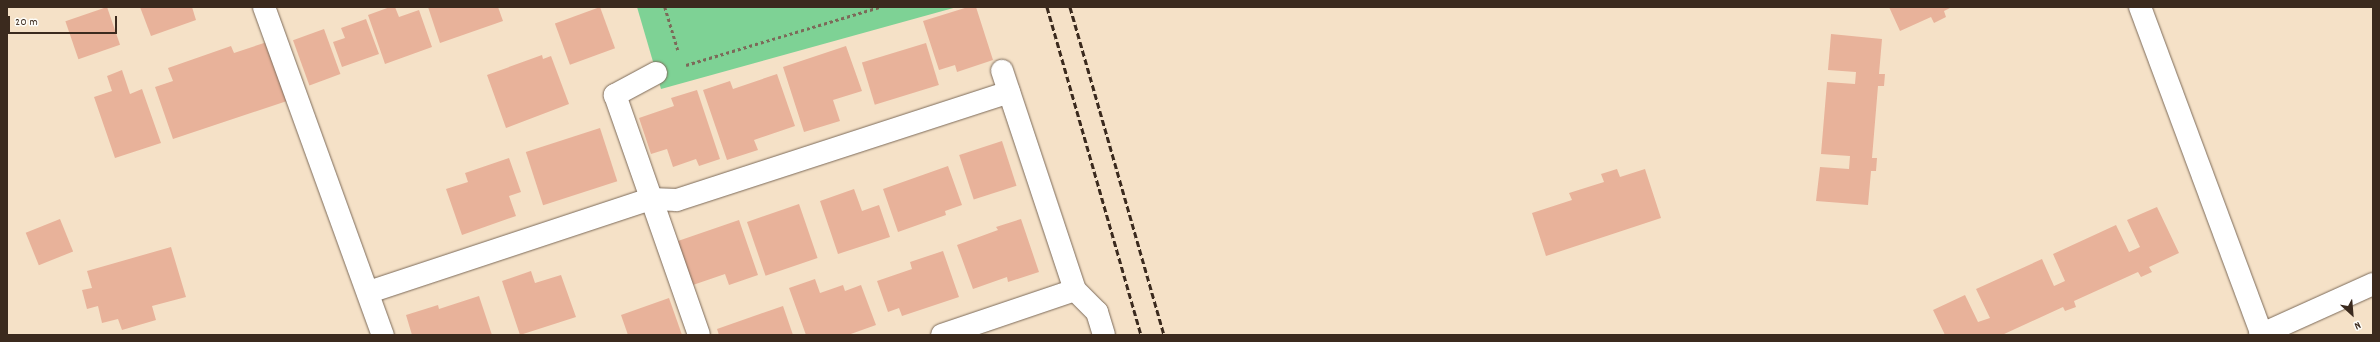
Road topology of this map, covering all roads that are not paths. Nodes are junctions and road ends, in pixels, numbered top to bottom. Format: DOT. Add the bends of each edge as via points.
graph roads {
  1 [pos="2140,7"];
  2 [pos="271,9"];
  3 [pos="1002,71"];
  4 [pos="656,73"];
  5 [pos="1009,92"];
  6 [pos="651,199"];
  7 [pos="2373,284"];
  8 [pos="1075,290"];
  9 [pos="369,292"];
  10 [pos="383,335"];
  11 [pos="699,335"];
  12 [pos="942,335"];
  13 [pos="1104,335"];
  14 [pos="2261,335"];
  1 -- 14 [label="street"];
  2 -- 9 [label="street"];
  3 -- 5 [label="street"];
  4 -- 6 [label="street" via="615,95"];
  5 -- 6 [label="street" via="677,200"];
  5 -- 8 [label="street"];
  6 -- 9 [label="street"];
  6 -- 11 [label="street"];
  7 -- 14 [label="street"];
  8 -- 12 [label="street"];
  8 -- 13 [label="street" via="1098,312"];
  9 -- 10 [label="street"];
}
